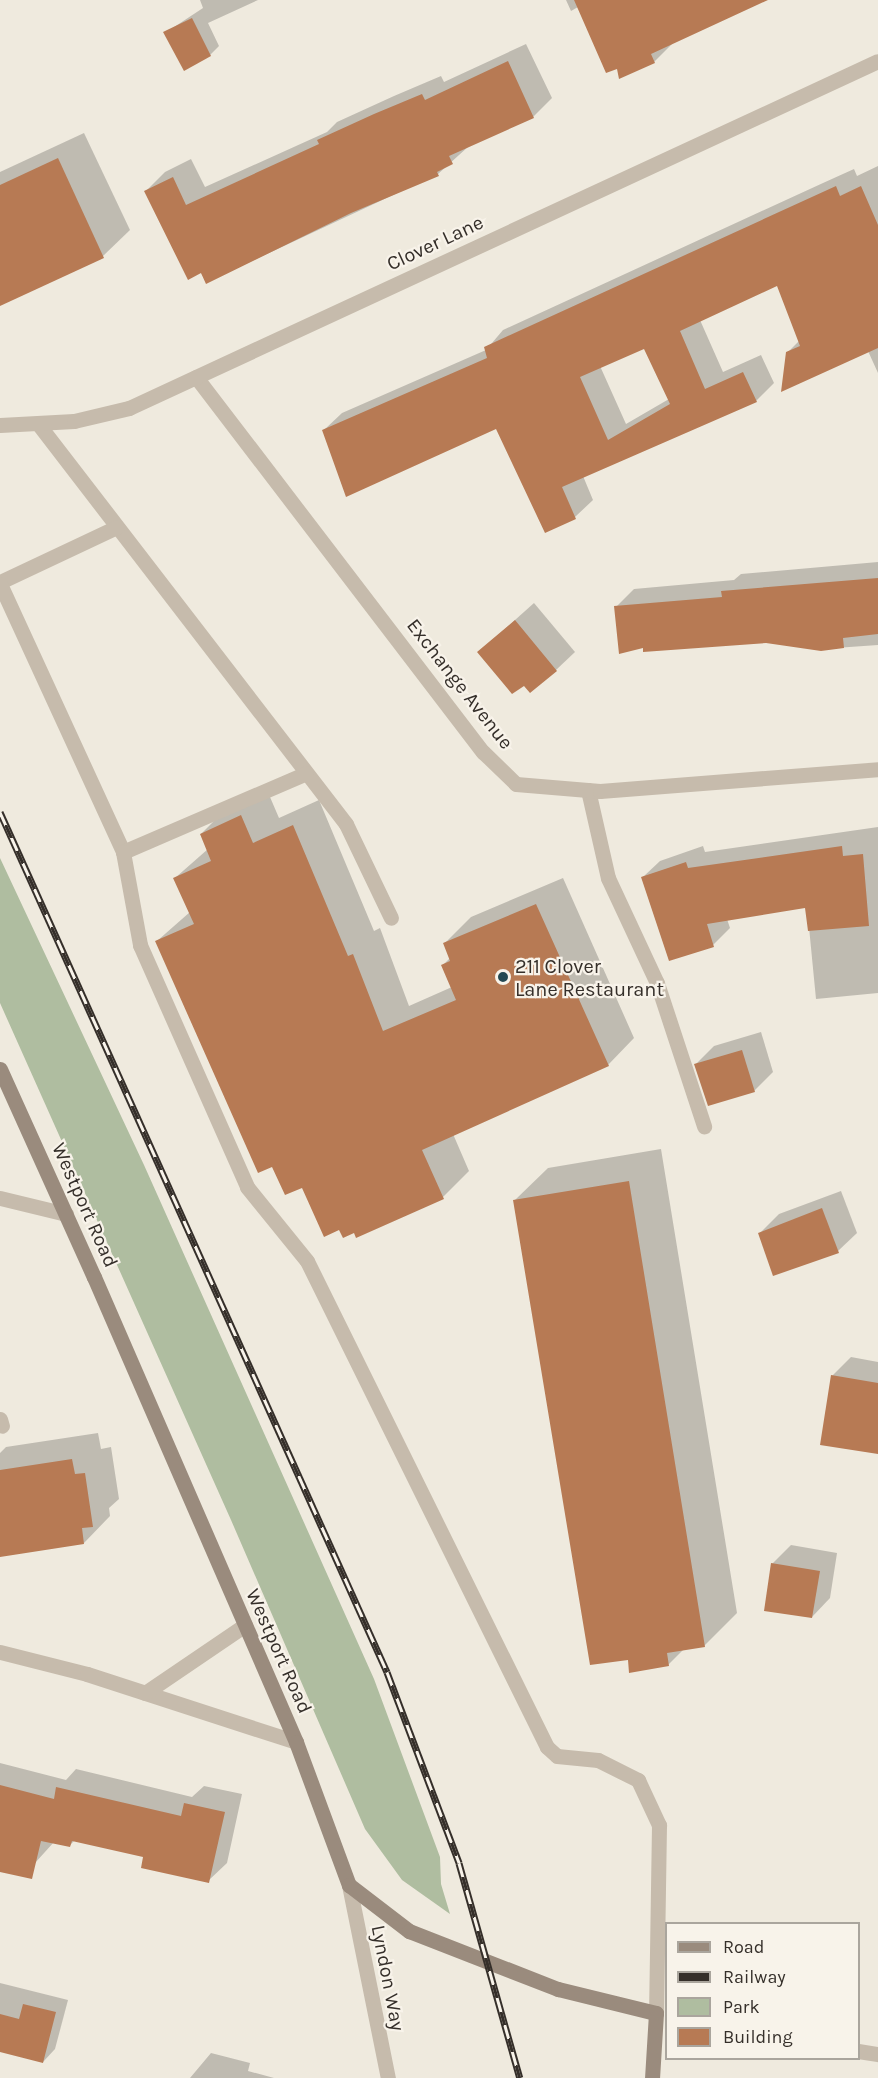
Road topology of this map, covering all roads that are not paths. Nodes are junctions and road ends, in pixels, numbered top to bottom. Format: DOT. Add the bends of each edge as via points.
graph roads {
  1 [pos="878,61"];
  2 [pos="196,377"];
  3 [pos="39,424"];
  4 [pos="0,425"];
  5 [pos="117,527"];
  6 [pos="0,583"];
  7 [pos="878,769"];
  8 [pos="306,773"];
  9 [pos="588,790"];
  10 [pos="123,852"];
  11 [pos="391,918"];
  12 [pos="0,1069"];
  13 [pos="704,1126"];
  14 [pos="0,1198"];
  15 [pos="66,1214"];
  16 [pos="245,1625"];
  17 [pos="0,1652"];
  18 [pos="145,1693"];
  19 [pos="296,1742"];
  20 [pos="349,1886"];
  21 [pos="661,2014"];
  22 [pos="860,2051"];
  23 [pos="878,2054"];
  24 [pos="388,2078"];
  25 [pos="652,2078"];
  1 -- 2 [label="street, Clover Lane"];
  2 -- 3 [label="street, Clover Lane" via="129,408 74,421"];
  2 -- 9 [label="street, Exchange Avenue" via="483,752 516,784"];
  3 -- 4 [label="street, Clover Lane"];
  3 -- 5 [label="street"];
  5 -- 6 [label="street"];
  5 -- 8 [label="street"];
  6 -- 10 [label="street"];
  7 -- 9 [label="street, Exchange Avenue"];
  8 -- 10 [label="street"];
  8 -- 11 [label="street" via="346,824"];
  9 -- 13 [label="street" via="608,878 657,983"];
  10 -- 21 [label="street" via="140,945 247,1187 307,1261 547,1747 557,1755 598,1760 638,1780 659,1825"];
  12 -- 15 [label="main road, Westport Road"];
  14 -- 15 [label="street"];
  15 -- 16 [label="main road, Westport Road"];
  16 -- 18 [label="street"];
  16 -- 19 [label="main road, Westport Road"];
  17 -- 18 [label="street"];
  18 -- 19 [label="street"];
  19 -- 20 [label="main road, Westport Road"];
  20 -- 21 [label="main road" via="409,1930 439,1943 558,1989"];
  20 -- 24 [label="street, Lyndon Way"];
  21 -- 25 [label="main road"];
  22 -- 23 [label="street"];
}
